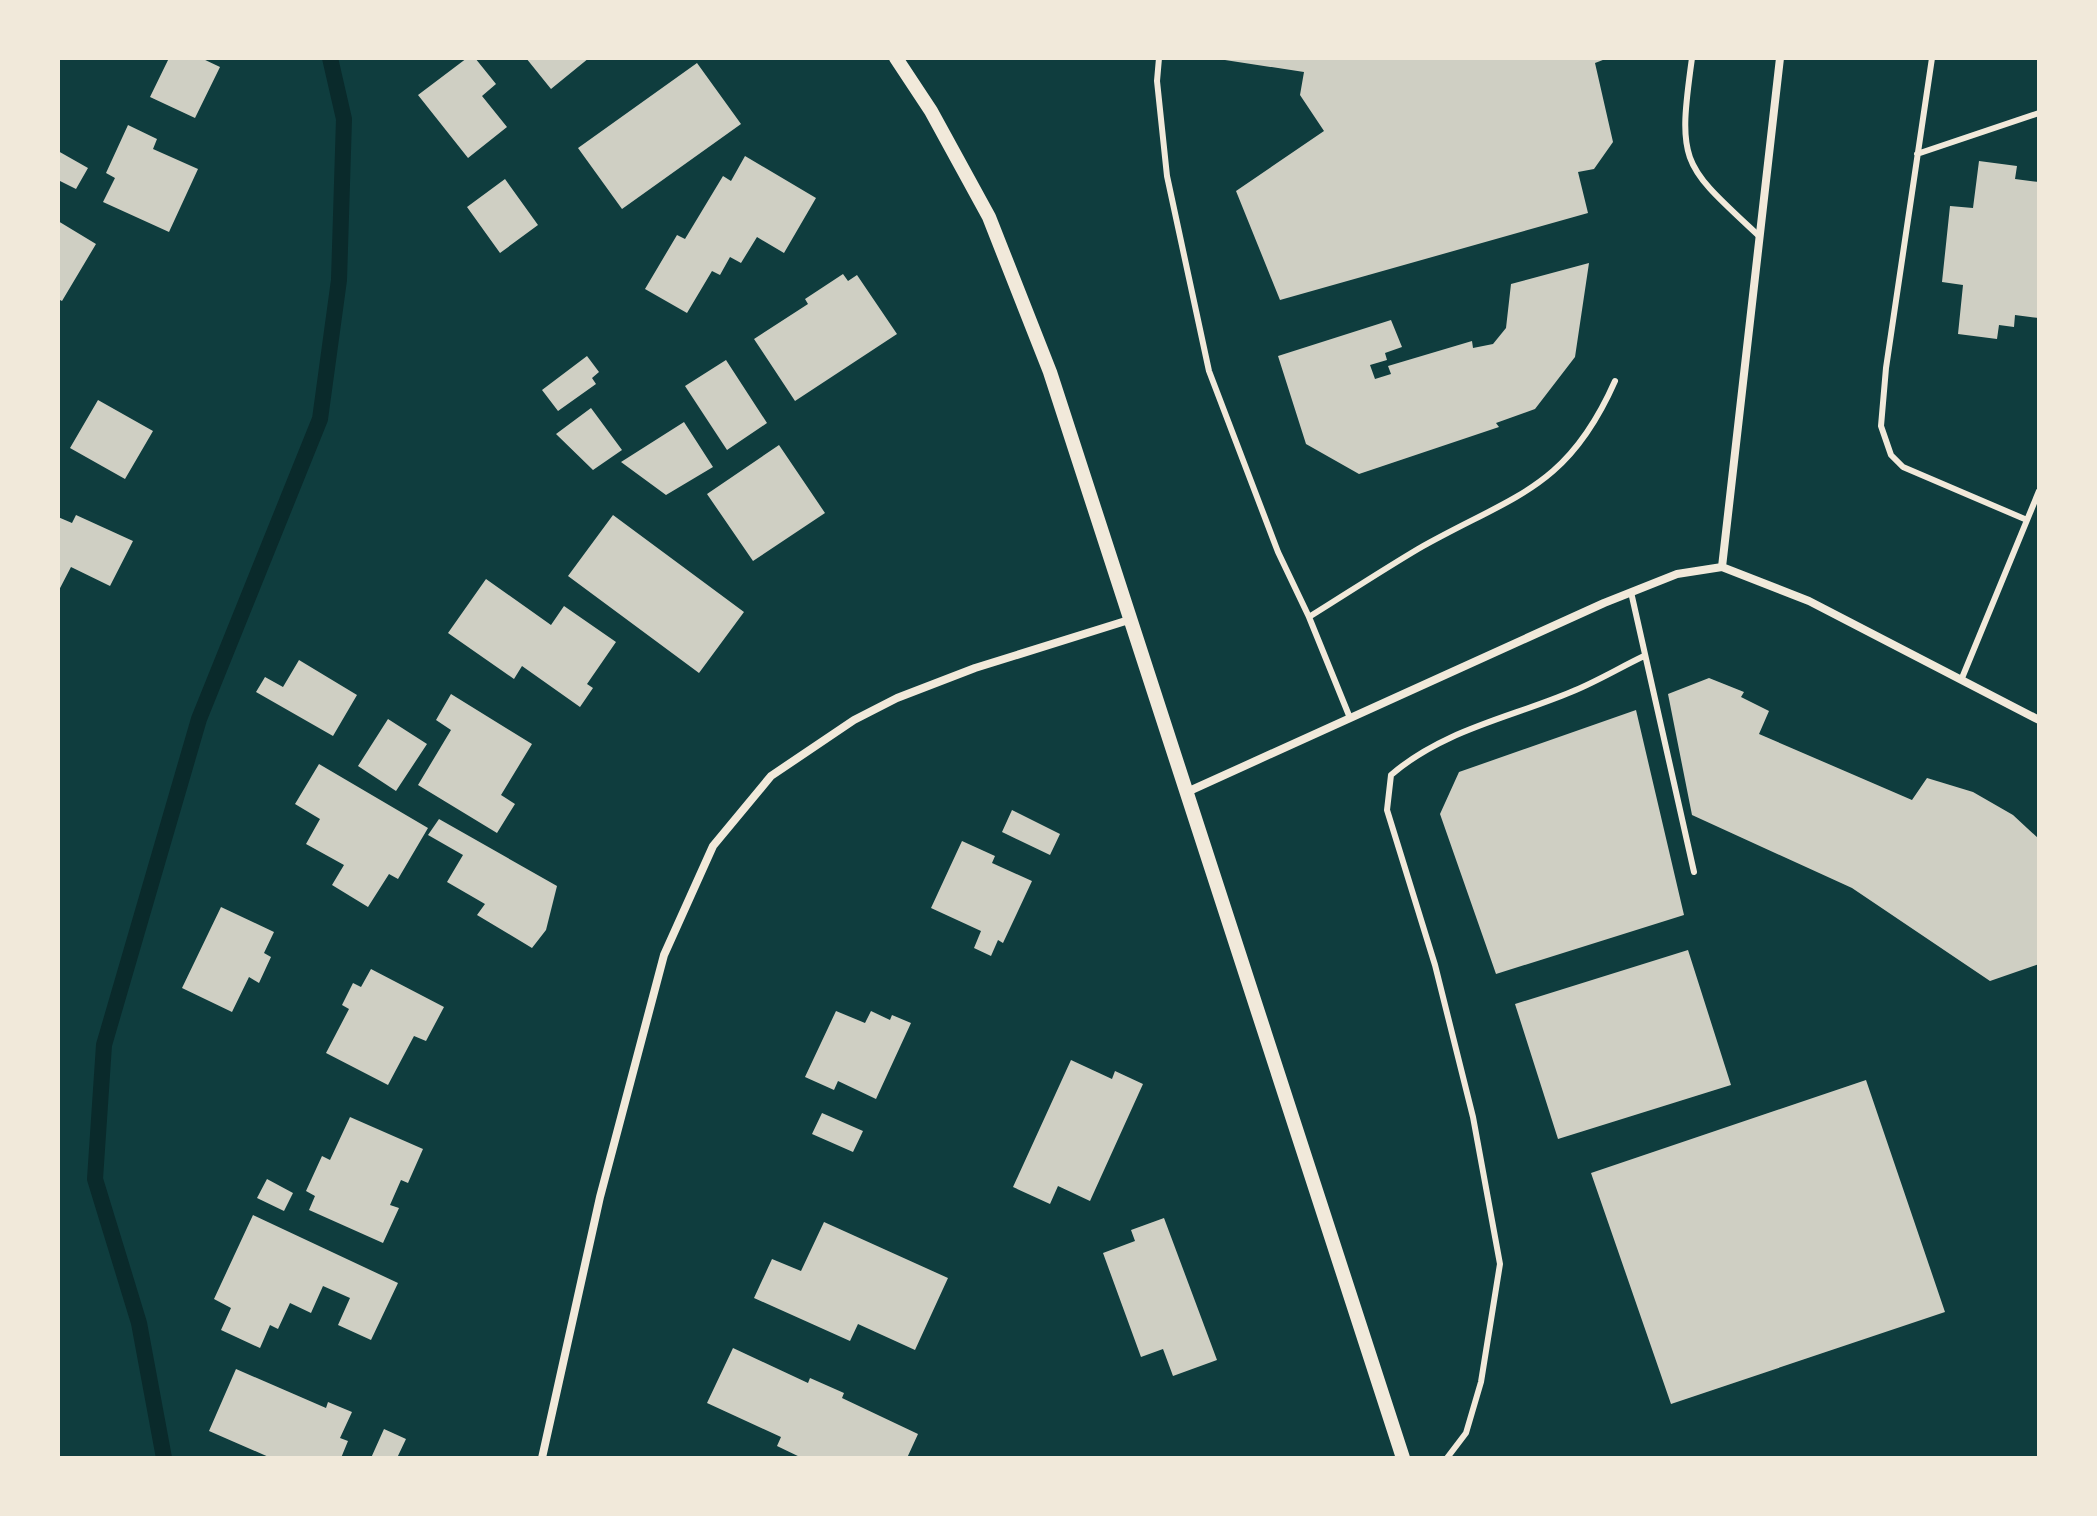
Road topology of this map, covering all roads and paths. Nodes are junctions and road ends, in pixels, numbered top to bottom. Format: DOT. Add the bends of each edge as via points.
graph roads {
  1 [pos="896,58"];
  2 [pos="1159,58"];
  3 [pos="1692,58"];
  4 [pos="1780,58"];
  5 [pos="1932,58"];
  6 [pos="2039,113"];
  7 [pos="1917,154"];
  8 [pos="1759,236"];
  9 [pos="1615,381"];
  10 [pos="2039,491"];
  11 [pos="2027,520"];
  12 [pos="1722,567"];
  13 [pos="1631,592"];
  14 [pos="1309,617"];
  15 [pos="1133,619"];
  16 [pos="1644,656"];
  17 [pos="1962,678"];
  18 [pos="1350,718"];
  19 [pos="2039,720"];
  20 [pos="1187,792"];
  21 [pos="1694,872"];
  22 [pos="542,1458"];
  23 [pos="1403,1458"];
  24 [pos="1447,1458"];
  1 -- 15 [label="street" via="989,217 1050,372"];
  2 -- 14 [label="lane" via="1167,176 1209,371 1278,552"];
  3 -- 8 [label="lane" via="1683,123 1690,164 1708,189"];
  4 -- 8 [label="street"];
  5 -- 7 [label="lane"];
  6 -- 7 [label="lane"];
  7 -- 11 [label="lane" via="1882,397 1884,439 1903,467"];
  8 -- 12 [label="street"];
  9 -- 14 [label="lane" via="1598,421 1549,477"];
  10 -- 11 [label="lane"];
  11 -- 17 [label="lane"];
  12 -- 13 [label="street" via="1677,574"];
  12 -- 17 [label="street" via="1809,601"];
  13 -- 16 [label="lane"];
  13 -- 18 [label="street"];
  14 -- 18 [label="lane"];
  15 -- 20 [label="street"];
  15 -- 22 [label="street" via="975,668 854,720 771,776 713,846 664,955 600,1197"];
  16 -- 21 [label="lane"];
  16 -- 24 [label="lane" via="1571,692 1441,741 1391,775 1387,810 1435,965 1473,1117 1500,1264 1481,1382 1466,1433"];
  17 -- 19 [label="street"];
  18 -- 20 [label="street"];
  20 -- 23 [label="street"];
}
